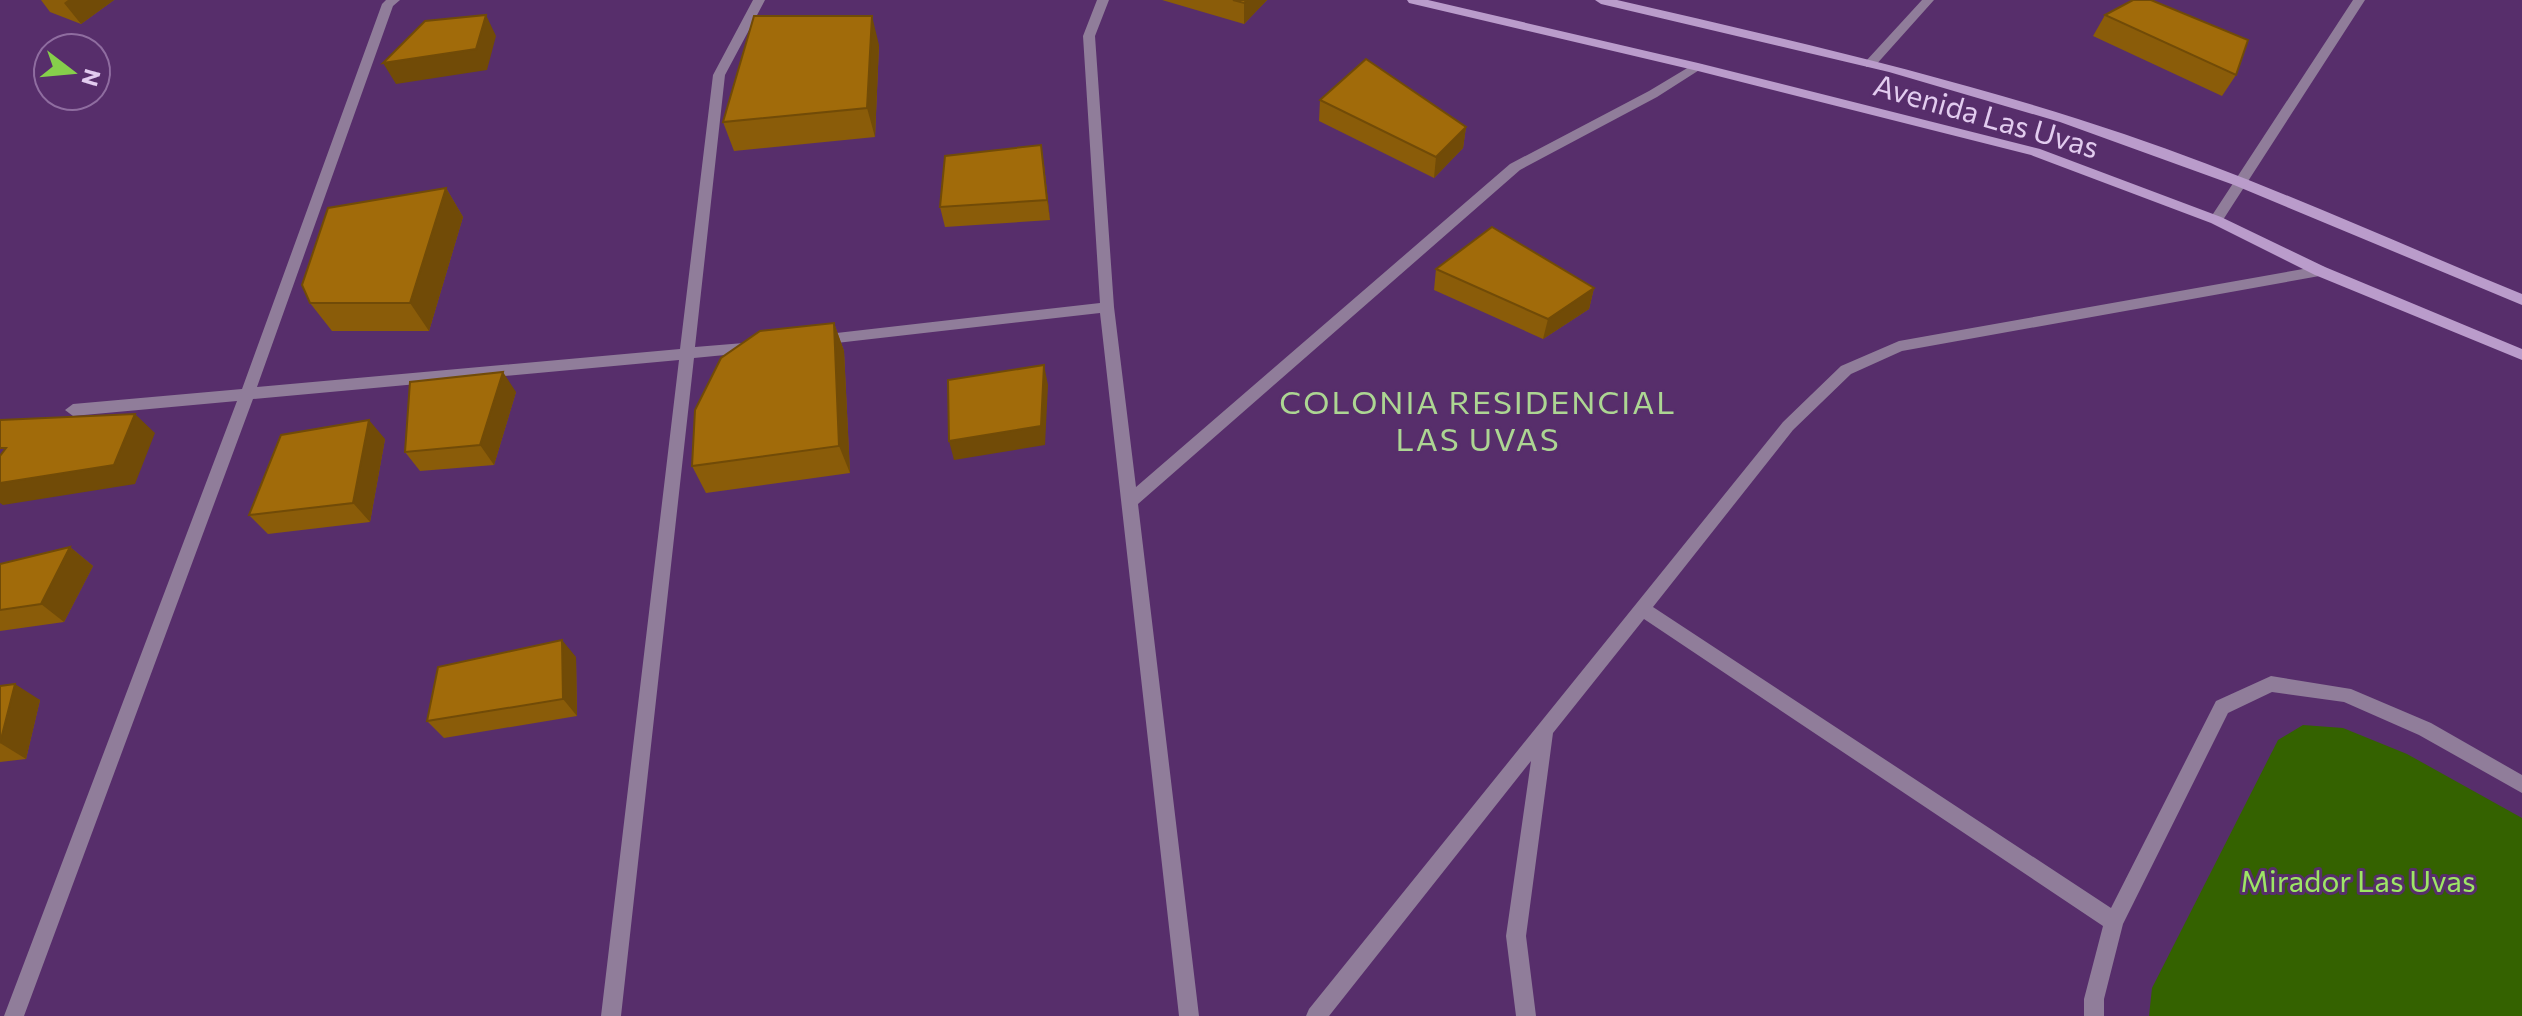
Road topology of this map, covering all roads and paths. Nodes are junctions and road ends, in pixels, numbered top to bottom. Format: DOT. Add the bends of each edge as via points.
graph roads {
  1 [pos="759,0"];
  2 [pos="1103,0"];
  3 [pos="1413,0"];
  4 [pos="1601,0"];
  5 [pos="1928,0"];
  6 [pos="2359,0"];
  7 [pos="385,1"];
  8 [pos="1870,64"];
  9 [pos="1698,67"];
  10 [pos="2242,184"];
  11 [pos="2216,220"];
  12 [pos="2320,271"];
  13 [pos="2522,300"];
  14 [pos="1107,307"];
  15 [pos="796,343"];
  16 [pos="765,346"];
  17 [pos="687,355"];
  18 [pos="2522,355"];
  19 [pos="247,395"];
  20 [pos="73,410"];
  21 [pos="1130,501"];
  22 [pos="1642,609"];
  23 [pos="1544,731"];
  24 [pos="2522,785"];
  25 [pos="2114,922"];
  26 [pos="14,1016"];
  27 [pos="611,1016"];
  28 [pos="1189,1016"];
  29 [pos="1316,1016"];
  30 [pos="1526,1016"];
  31 [pos="2094,1016"];
  1 -- 17 [label="street" via="719,75"];
  2 -- 14 [label="street" via="1089,36"];
  3 -- 9 [label="street, Avenida Las Uvas"];
  4 -- 8 [label="street, Avenida Las Uvas"];
  5 -- 8 [label="street"];
  6 -- 10 [label="street"];
  7 -- 19 [label="street"];
  8 -- 10 [label="street, Avenida Las Uvas" via="2066,119"];
  9 -- 11 [label="street, Avenida Las Uvas" via="2035,152"];
  9 -- 21 [label="street" via="1515,167"];
  10 -- 11 [label="street"];
  10 -- 13 [label="street, Avenida Las Uvas"];
  11 -- 12 [label="street, Avenida Las Uvas"];
  12 -- 18 [label="street, Avenida Las Uvas"];
  12 -- 22 [label="street" via="1899,346 1846,370 1788,426"];
  14 -- 15 [label="street"];
  14 -- 21 [label="street"];
  16 -- 17 [label="street"];
  17 -- 19 [label="street"];
  17 -- 27 [label="street"];
  19 -- 20 [label="street"];
  19 -- 26 [label="street"];
  21 -- 28 [label="street"];
  22 -- 23 [label="street"];
  22 -- 25 [label="street"];
  23 -- 29 [label="street"];
  23 -- 30 [label="street" via="1516,936"];
  24 -- 25 [label="street" via="2425,729 2345,694 2271,684 2222,707"];
  25 -- 31 [label="street"];
}
